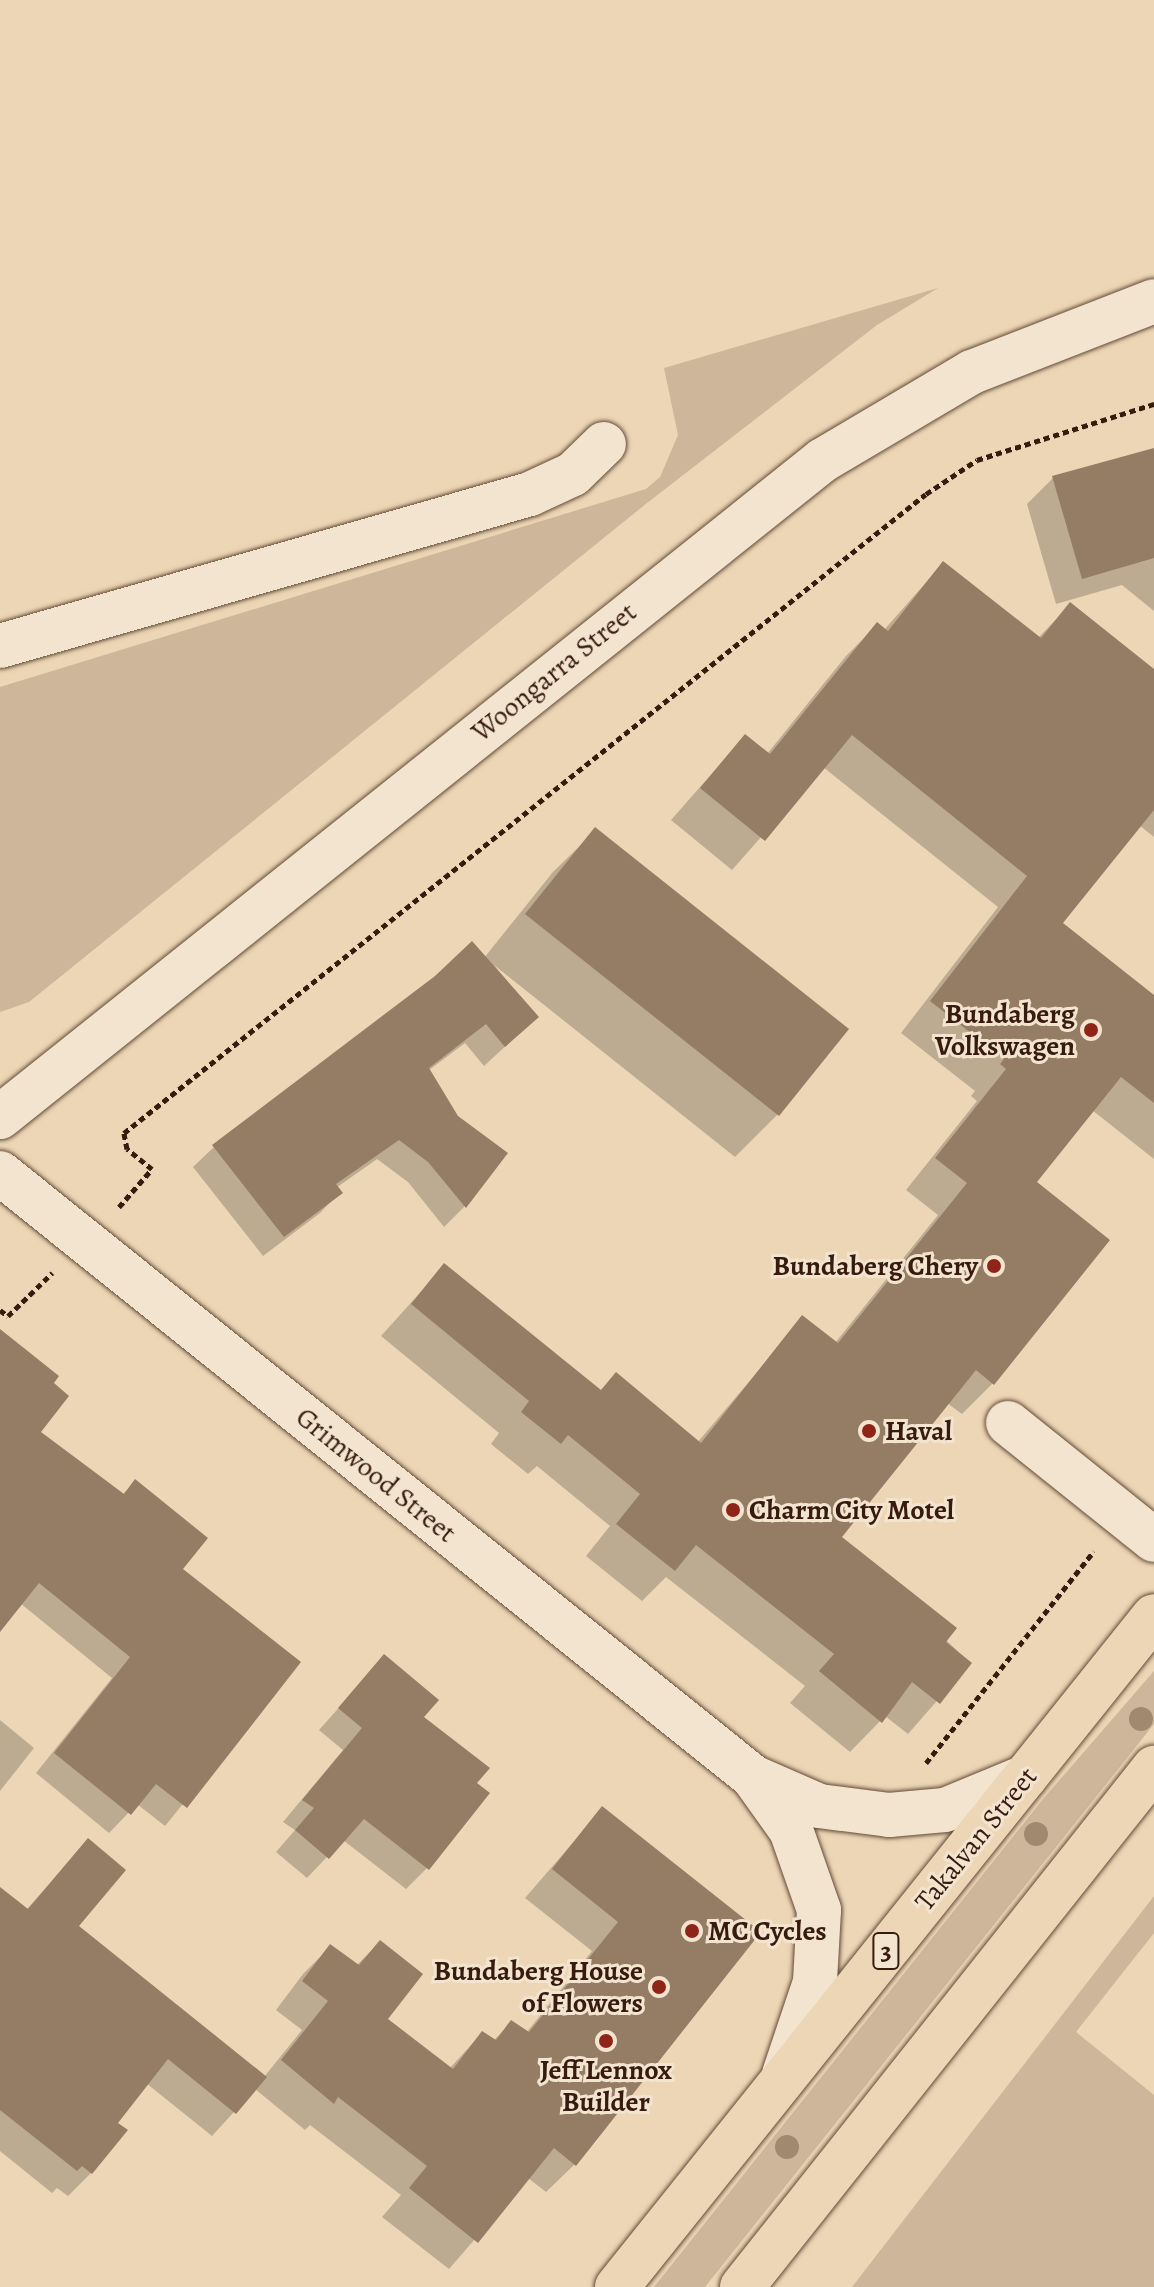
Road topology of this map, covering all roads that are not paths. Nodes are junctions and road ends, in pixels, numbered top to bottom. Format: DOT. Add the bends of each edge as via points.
graph roads {
  1 [pos="1154,301"];
  2 [pos="604,444"];
  3 [pos="0,646"];
  4 [pos="0,1117"];
  5 [pos="0,1173"];
  6 [pos="1008,1423"];
  7 [pos="1138,1527"];
  8 [pos="1154,1616"];
  9 [pos="1154,1768"];
  10 [pos="753,1777"];
  11 [pos="1025,1777"];
  12 [pos="781,2082"];
  13 [pos="617,2287"];
  14 [pos="742,2287"];
  1 -- 4 [label="street, Woongarra Street" via="972,372 823,460"];
  2 -- 3 [label="street" via="573,474 530,494"];
  5 -- 10 [label="street, Grimwood Street"];
  6 -- 7 [label="street"];
  8 -- 11 [label="highway, Takalvan Street / 3"];
  9 -- 14 [label="highway"];
  10 -- 11 [label="street, Grimwood Street" via="819,1806 889,1815 945,1810"];
  10 -- 12 [label="street, Grimwood Street" via="791,1830 819,1910 815,1982"];
  11 -- 12 [label="highway, Takalvan Street / 3"];
  12 -- 13 [label="highway, Takalvan Street / 3"];
}
